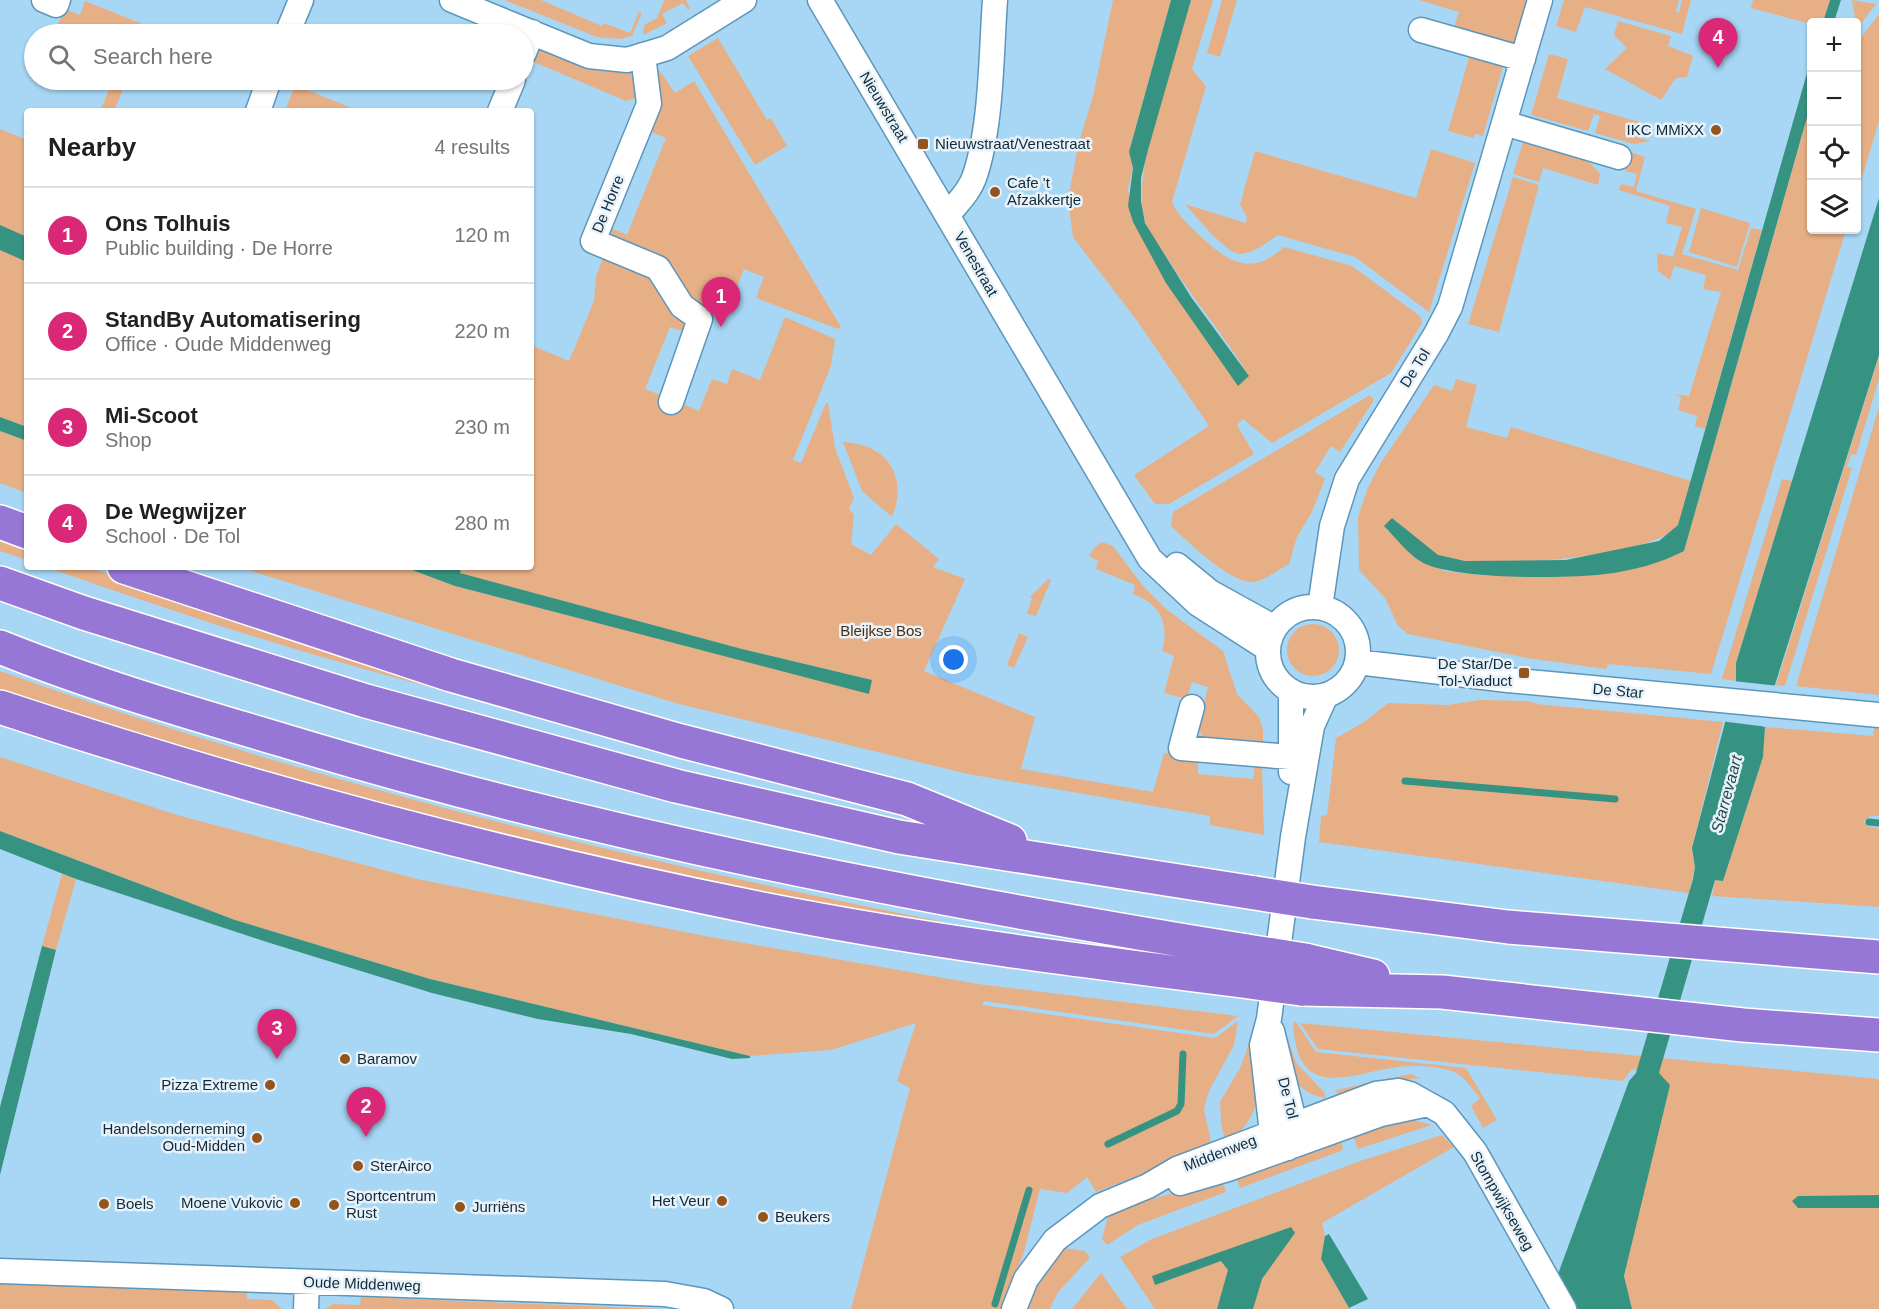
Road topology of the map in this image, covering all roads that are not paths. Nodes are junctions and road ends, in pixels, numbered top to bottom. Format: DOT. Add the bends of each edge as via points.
graph roads {
  1 [pos="44,0"];
  2 [pos="58,0"];
  3 [pos="301,0"];
  4 [pos="452,0"];
  5 [pos="744,0"];
  6 [pos="820,0"];
  7 [pos="995,0"];
  8 [pos="1540,0"];
  9 [pos="291,24"];
  10 [pos="495,24"];
  11 [pos="1421,30"];
  12 [pos="534,43"];
  13 [pos="644,55"];
  14 [pos="1523,59"];
  15 [pos="265,90"];
  16 [pos="509,90"];
  17 [pos="259,108"];
  18 [pos="501,108"];
  19 [pos="1504,123"];
  20 [pos="1619,157"];
  21 [pos="948,215"];
  22 [pos="670,402"];
  23 [pos="0,522"];
  24 [pos="24,531"];
  25 [pos="133,570"];
  26 [pos="0,583"];
  27 [pos="1320,608"];
  28 [pos="1272,638"];
  29 [pos="0,647"];
  30 [pos="1357,662"];
  31 [pos="1291,691"];
  32 [pos="1326,695"];
  33 [pos="0,707"];
  34 [pos="1192,707"];
  35 [pos="1879,715"];
  36 [pos="1290,757"];
  37 [pos="1293,837"];
  38 [pos="1059,860"];
  39 [pos="1879,957"];
  40 [pos="1244,966"];
  41 [pos="1269,1019"];
  42 [pos="1879,1035"];
  43 [pos="1428,1104"];
  44 [pos="1295,1125"];
  45 [pos="1280,1141"];
  46 [pos="0,1271"];
  47 [pos="307,1282"];
  48 [pos="306,1309"];
  49 [pos="721,1309"];
  50 [pos="1014,1309"];
  51 [pos="1564,1309"];
  1 -- 2 [label="street" via="56,5"];
  3 -- 9 [label="street"];
  4 -- 10 [label="street"];
  5 -- 13 [label="street" via="667,48"];
  6 -- 21 [label="street, Nieuwstraat"];
  7 -- 21 [label="street, Venestraat" via="983,141 974,179"];
  8 -- 14 [label="street, De Tol"];
  11 -- 14 [label="street"];
  12 -- 13 [label="street" via="589,56 627,60"];
  13 -- 22 [label="street, De Horre" via="649,104 593,241 658,268 682,306 700,319"];
  14 -- 19 [label="street, De Tol"];
  15 -- 17 [label="street"];
  16 -- 18 [label="street"];
  19 -- 20 [label="street"];
  19 -- 27 [label="street, De Tol" via="1450,306 1347,479 1332,526"];
  21 -- 28 [label="street, Venestraat" via="1119,507 1153,543 1210,592"];
  23 -- 24 [label="highway"];
  25 -- 38 [label="highway" via="451,675 681,741 907,799"];
  26 -- 38 [label="highway" via="356,698 676,786 899,837"];
  27 -- 28 [label="street" via="1294,611"];
  27 -- 30 [label="street" via="1331,611 1350,627 1356,638"];
  28 -- 31 [label="street" via="1274,673"];
  29 -- 40 [label="highway" via="125,692 362,765 624,832"];
  30 -- 32 [label="street" via="1346,682"];
  30 -- 35 [label="street, De Star"];
  31 -- 32 [label="street" via="1314,697"];
  31 -- 36 [label="street, De Tol"];
  32 -- 37 [label="street, De Tol" via="1312,726"];
  33 -- 40 [label="highway" via="177,764 387,823 622,879 897,933"];
  34 -- 36 [label="street" via="1181,748"];
  36 -- 37 [label="street, De Tol"];
  37 -- 41 [label="street, De Tol"];
  38 -- 39 [label="highway, bridge" via="1312,902 1508,927"];
  40 -- 42 [label="highway, bridge" via="1442,992"];
  41 -- 44 [label="street, De Tol"];
  41 -- 45 [label="street, De Tol" via="1262,1045 1263,1072"];
  43 -- 44 [label="street, Stompwijkseweg" via="1399,1090 1385,1092"];
  43 -- 45 [label="street"];
  43 -- 51 [label="street, Stompwijkseweg" via="1444,1113 1475,1152"];
  44 -- 45 [label="street, De Tol"];
  45 -- 50 [label="street, Middenweg" via="1177,1169 1100,1206 1055,1240 1026,1280"];
  46 -- 47 [label="street, Oude Middenweg"];
  47 -- 48 [label="street"];
  47 -- 49 [label="street, Oude Middenweg" via="664,1294 704,1301"];
}
